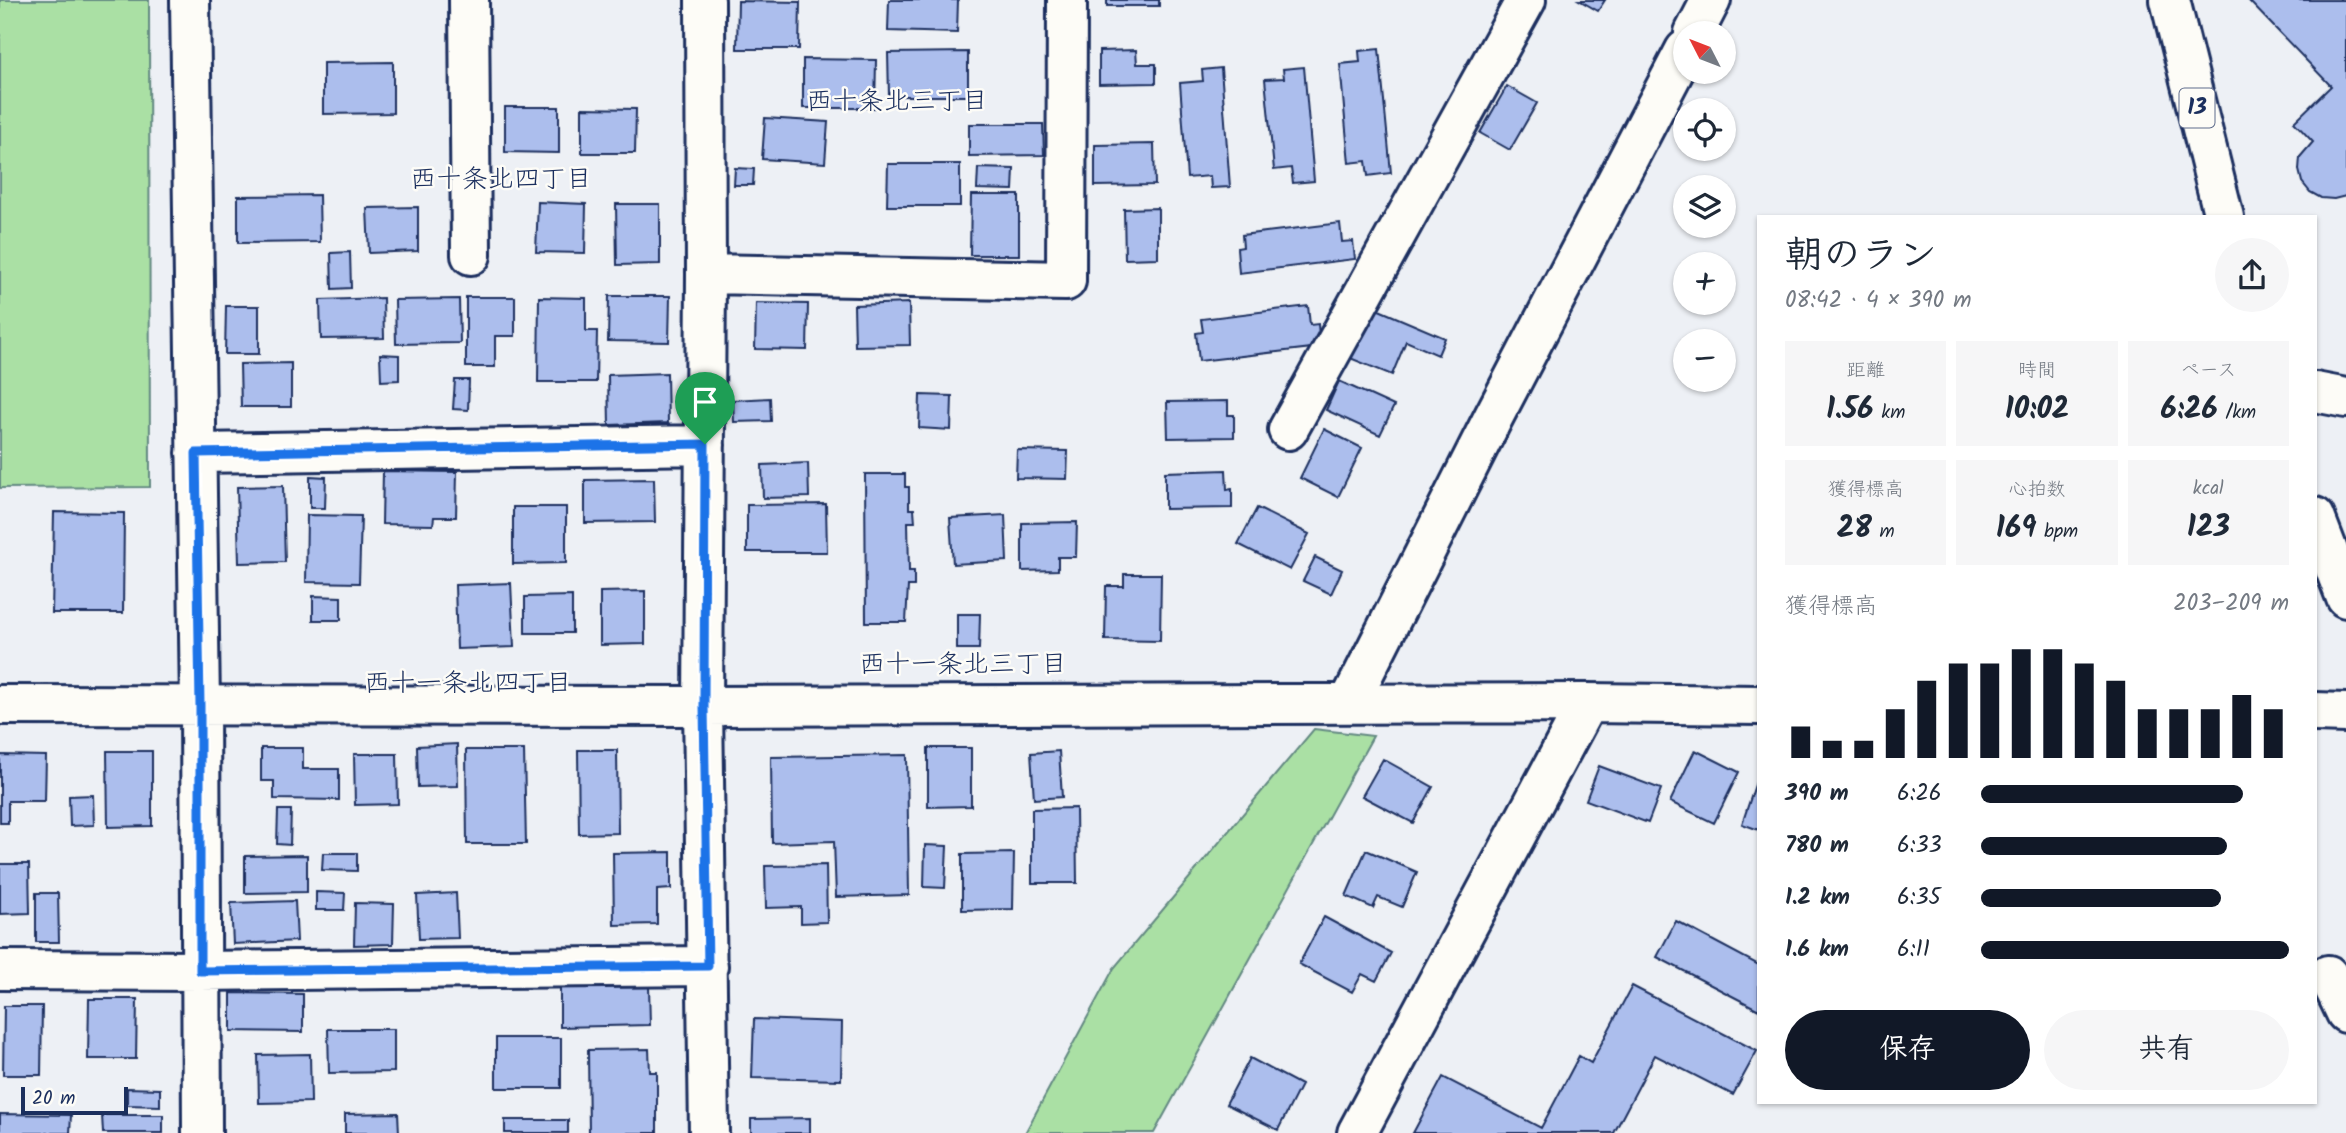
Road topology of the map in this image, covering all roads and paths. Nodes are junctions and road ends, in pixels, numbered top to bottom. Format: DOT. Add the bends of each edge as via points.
graph roads {
  1 [pos="190,0"];
  2 [pos="469,0"];
  3 [pos="705,0"];
  4 [pos="1067,0"];
  5 [pos="1526,0"];
  6 [pos="1711,0"];
  7 [pos="2170,0"];
  8 [pos="1700,21"];
  9 [pos="1673,73"];
  10 [pos="2224,215"];
  11 [pos="471,255"];
  12 [pos="706,274"];
  13 [pos="2317,392"];
  14 [pos="2346,398"];
  15 [pos="1288,430"];
  16 [pos="705,444"];
  17 [pos="196,453"];
  18 [pos="2317,522"];
  19 [pos="2346,598"];
  20 [pos="1349,703"];
  21 [pos="1587,703"];
  22 [pos="0,705"];
  23 [pos="200,705"];
  24 [pos="1757,705"];
  25 [pos="704,706"];
  26 [pos="2317,712"];
  27 [pos="2346,713"];
  28 [pos="708,966"];
  29 [pos="0,970"];
  30 [pos="200,971"];
  31 [pos="2328,975"];
  32 [pos="2346,1013"];
  33 [pos="202,1133"];
  34 [pos="709,1133"];
  35 [pos="1357,1133"];
  1 -- 17 [label="street"];
  2 -- 11 [label="street"];
  3 -- 12 [label="street"];
  4 -- 12 [label="street" via="1066,281"];
  5 -- 15 [label="street"];
  6 -- 8 [label="street"];
  7 -- 10 [label="street, 13"];
  9 -- 20 [label="street"];
  12 -- 16 [label="street"];
  13 -- 14 [label="street"];
  16 -- 17 [label="street"];
  16 -- 25 [label="street"];
  17 -- 23 [label="street"];
  18 -- 19 [label="street"];
  20 -- 21 [label="street"];
  20 -- 25 [label="street"];
  21 -- 24 [label="street"];
  21 -- 35 [label="street"];
  22 -- 23 [label="street"];
  23 -- 25 [label="street"];
  23 -- 30 [label="street"];
  25 -- 28 [label="street"];
  26 -- 27 [label="street"];
  28 -- 30 [label="street"];
  28 -- 34 [label="street"];
  29 -- 30 [label="street"];
  30 -- 33 [label="street"];
  31 -- 32 [label="street"];
}
